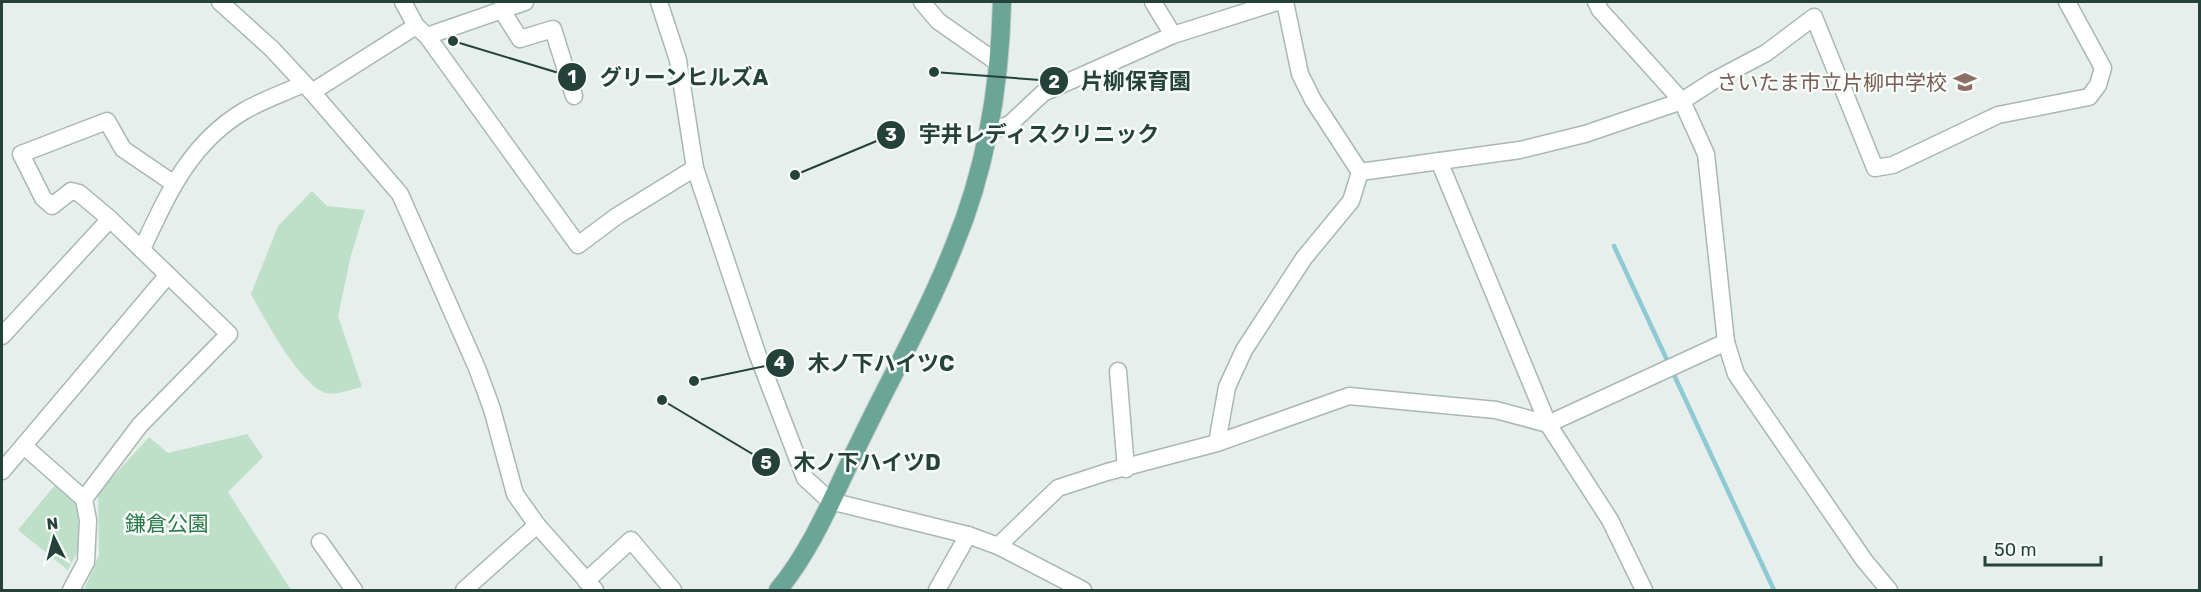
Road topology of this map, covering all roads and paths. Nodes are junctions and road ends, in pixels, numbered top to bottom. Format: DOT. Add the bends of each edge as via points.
graph roads {
  1 [pos="220,2"];
  2 [pos="404,2"];
  3 [pos="525,2"];
  4 [pos="659,2"];
  5 [pos="922,2"];
  6 [pos="1002,2"];
  7 [pos="1153,2"];
  8 [pos="1277,2"];
  9 [pos="1285,2"];
  10 [pos="1596,2"];
  11 [pos="2067,2"];
  12 [pos="501,9"];
  13 [pos="422,31"];
  14 [pos="1173,35"];
  15 [pos="998,63"];
  16 [pos="308,88"];
  17 [pos="574,96"];
  18 [pos="1682,101"];
  19 [pos="988,132"];
  20 [pos="1439,161"];
  21 [pos="695,168"];
  22 [pos="1360,172"];
  23 [pos="173,183"];
  24 [pos="110,219"];
  25 [pos="142,249"];
  26 [pos="168,275"];
  27 [pos="2,336"];
  28 [pos="1726,342"];
  29 [pos="1118,371"];
  30 [pos="1548,424"];
  31 [pos="1217,443"];
  32 [pos="24,446"];
  33 [pos="1126,469"];
  34 [pos="2,471"];
  35 [pos="84,499"];
  36 [pos="830,501"];
  37 [pos="537,525"];
  38 [pos="968,535"];
  39 [pos="320,542"];
  40 [pos="998,546"];
  41 [pos="591,586"];
  42 [pos="71,591"];
  43 [pos="354,591"];
  44 [pos="464,591"];
  45 [pos="673,591"];
  46 [pos="778,591"];
  47 [pos="937,591"];
  48 [pos="1083,591"];
  49 [pos="1644,591"];
  50 [pos="1889,591"];
  1 -- 16 [label="street"];
  2 -- 13 [label="street"];
  3 -- 12 [label="street"];
  4 -- 21 [label="street" via="678,60"];
  5 -- 15 [label="street" via="938,21"];
  6 -- 15 [label="main road"];
  7 -- 14 [label="street"];
  8 -- 14 [label="street"];
  9 -- 22 [label="street" via="1300,74"];
  10 -- 18 [label="street"];
  11 -- 18 [label="street" via="2103,68 2089,97 1998,115 1893,165 1875,168 1814,17 1766,53"];
  12 -- 13 [label="street"];
  12 -- 17 [label="street" via="520,39 553,29"];
  13 -- 16 [label="street"];
  13 -- 21 [label="street" via="578,245"];
  14 -- 19 [label="street" via="1042,93 1010,124"];
  15 -- 19 [label="main road"];
  16 -- 23 [label="street" via="245,111 220,127 201,144"];
  16 -- 37 [label="street" via="400,194 477,368 515,494"];
  18 -- 20 [label="street" via="1574,137 1520,150"];
  18 -- 28 [label="street" via="1706,154"];
  19 -- 36 [label="main road" via="977,180 954,246"];
  20 -- 22 [label="street"];
  20 -- 30 [label="street"];
  21 -- 36 [label="street" via="796,460 811,484"];
  22 -- 31 [label="street" via="1350,201 1304,258 1244,350 1227,387"];
  23 -- 24 [label="street" via="123,150 107,121 21,154 52,206 71,191 79,193"];
  23 -- 25 [label="street"];
  24 -- 25 [label="street"];
  24 -- 27 [label="street"];
  25 -- 26 [label="street"];
  26 -- 32 [label="street"];
  26 -- 35 [label="street" via="229,334 140,425"];
  28 -- 30 [label="street"];
  28 -- 50 [label="street" via="1736,374"];
  29 -- 33 [label="street"];
  30 -- 31 [label="street" via="1496,410 1349,396"];
  30 -- 49 [label="street" via="1610,520"];
  31 -- 33 [label="street"];
  32 -- 34 [label="street"];
  32 -- 35 [label="street"];
  33 -- 40 [label="street" via="1058,488"];
  35 -- 42 [label="street" via="88,520 86,562"];
  36 -- 38 [label="street"];
  36 -- 46 [label="main road"];
  37 -- 41 [label="street"];
  37 -- 44 [label="street"];
  38 -- 40 [label="street"];
  38 -- 47 [label="street"];
  39 -- 43 [label="street"];
  40 -- 48 [label="street"];
  41 -- 45 [label="street" via="631,540"];
}
